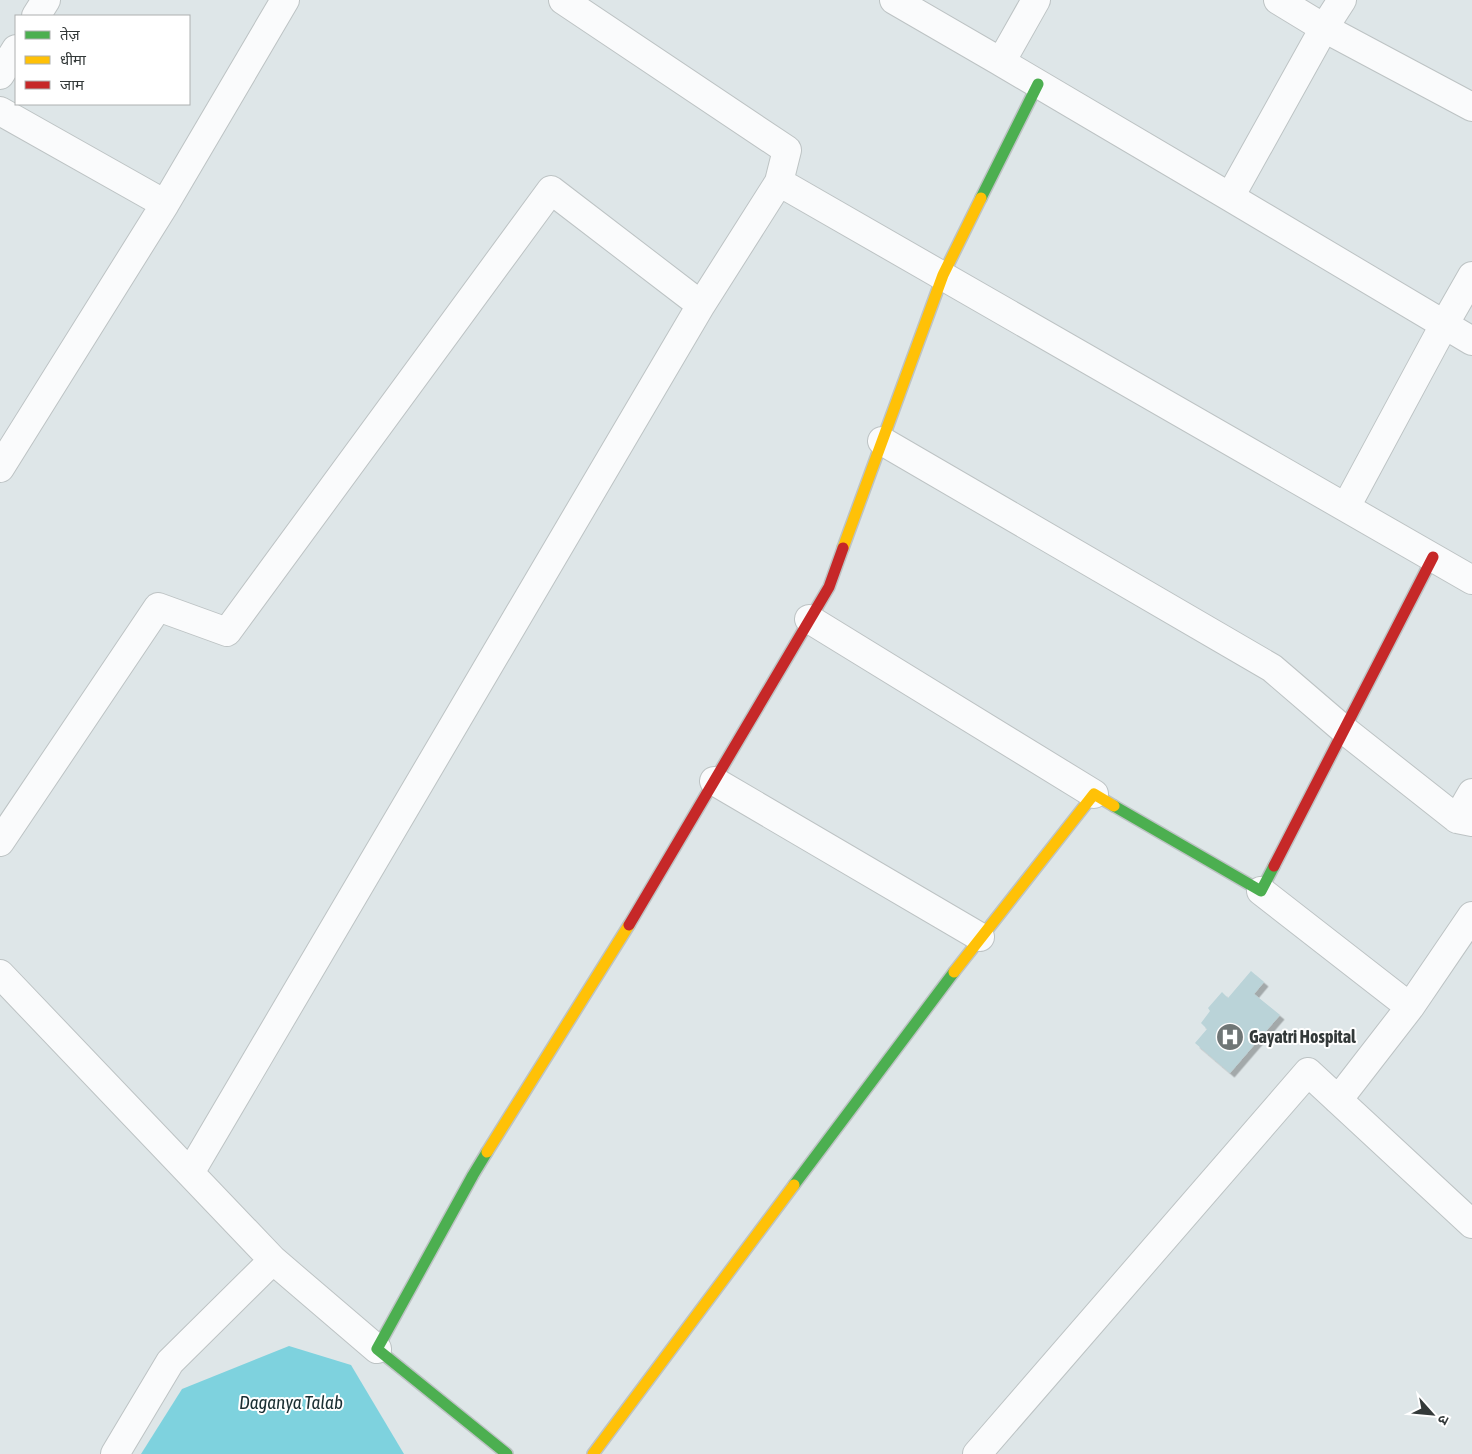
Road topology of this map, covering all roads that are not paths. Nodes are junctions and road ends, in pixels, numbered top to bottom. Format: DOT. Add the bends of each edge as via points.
graph roads {
  1 [pos="284,0"];
  2 [pos="563,0"];
  3 [pos="894,0"];
  4 [pos="1036,0"];
  5 [pos="1278,0"];
  6 [pos="1342,0"];
  7 [pos="1324,28"];
  8 [pos="15,51"];
  9 [pos="1001,62"];
  10 [pos="0,75"];
  11 [pos="1038,84"];
  12 [pos="1472,107"];
  13 [pos="0,111"];
  14 [pos="779,182"];
  15 [pos="1230,197"];
  16 [pos="165,204"];
  17 [pos="943,275"];
  18 [pos="1472,276"];
  19 [pos="701,305"];
  20 [pos="1444,325"];
  21 [pos="1472,342"];
  22 [pos="882,441"];
  23 [pos="0,468"];
  24 [pos="1346,507"];
  25 [pos="1433,557"];
  26 [pos="1472,580"];
  27 [pos="809,619"];
  28 [pos="1344,729"];
  29 [pos="714,781"];
  30 [pos="1472,793"];
  31 [pos="1094,794"];
  32 [pos="1465,821"];
  33 [pos="0,842"];
  34 [pos="1261,891"];
  35 [pos="1472,916"];
  36 [pos="980,937"];
  37 [pos="0,974"];
  38 [pos="1410,1007"];
  39 [pos="1338,1100"];
  40 [pos="190,1173"];
  41 [pos="1470,1216"];
  42 [pos="273,1260"];
  43 [pos="377,1349"];
  44 [pos="115,1454"];
  45 [pos="507,1454"];
  46 [pos="594,1454"];
  47 [pos="977,1454"];
  1 -- 16 [label="street"];
  2 -- 14 [label="street" via="787,150"];
  3 -- 9 [label="street"];
  4 -- 9 [label="street"];
  5 -- 7 [label="street"];
  6 -- 7 [label="street"];
  7 -- 12 [label="street"];
  7 -- 15 [label="street"];
  8 -- 10 [label="street"];
  9 -- 11 [label="street"];
  11 -- 15 [label="street"];
  11 -- 17 [label="street"];
  13 -- 16 [label="street"];
  14 -- 17 [label="street"];
  14 -- 19 [label="street"];
  15 -- 20 [label="street"];
  16 -- 23 [label="street"];
  17 -- 22 [label="street"];
  17 -- 24 [label="street"];
  18 -- 20 [label="street"];
  19 -- 33 [label="street" via="551,190 227,632 158,607"];
  19 -- 40 [label="street"];
  20 -- 21 [label="street"];
  20 -- 24 [label="street"];
  22 -- 27 [label="street" via="829,587"];
  22 -- 28 [label="street" via="1272,668"];
  24 -- 25 [label="street"];
  25 -- 26 [label="street"];
  25 -- 28 [label="street"];
  27 -- 29 [label="street"];
  27 -- 31 [label="street"];
  28 -- 32 [label="street"];
  28 -- 34 [label="street"];
  29 -- 36 [label="street"];
  29 -- 43 [label="street" via="616,948 473,1175"];
  30 -- 32 [label="street"];
  31 -- 34 [label="street"];
  31 -- 36 [label="street"];
  34 -- 38 [label="street"];
  35 -- 38 [label="street"];
  36 -- 46 [label="street"];
  37 -- 40 [label="street"];
  38 -- 39 [label="street"];
  39 -- 41 [label="street"];
  39 -- 47 [label="street" via="1308,1072"];
  40 -- 42 [label="street"];
  42 -- 43 [label="street"];
  42 -- 44 [label="street" via="170,1362"];
  43 -- 45 [label="street"];
}
